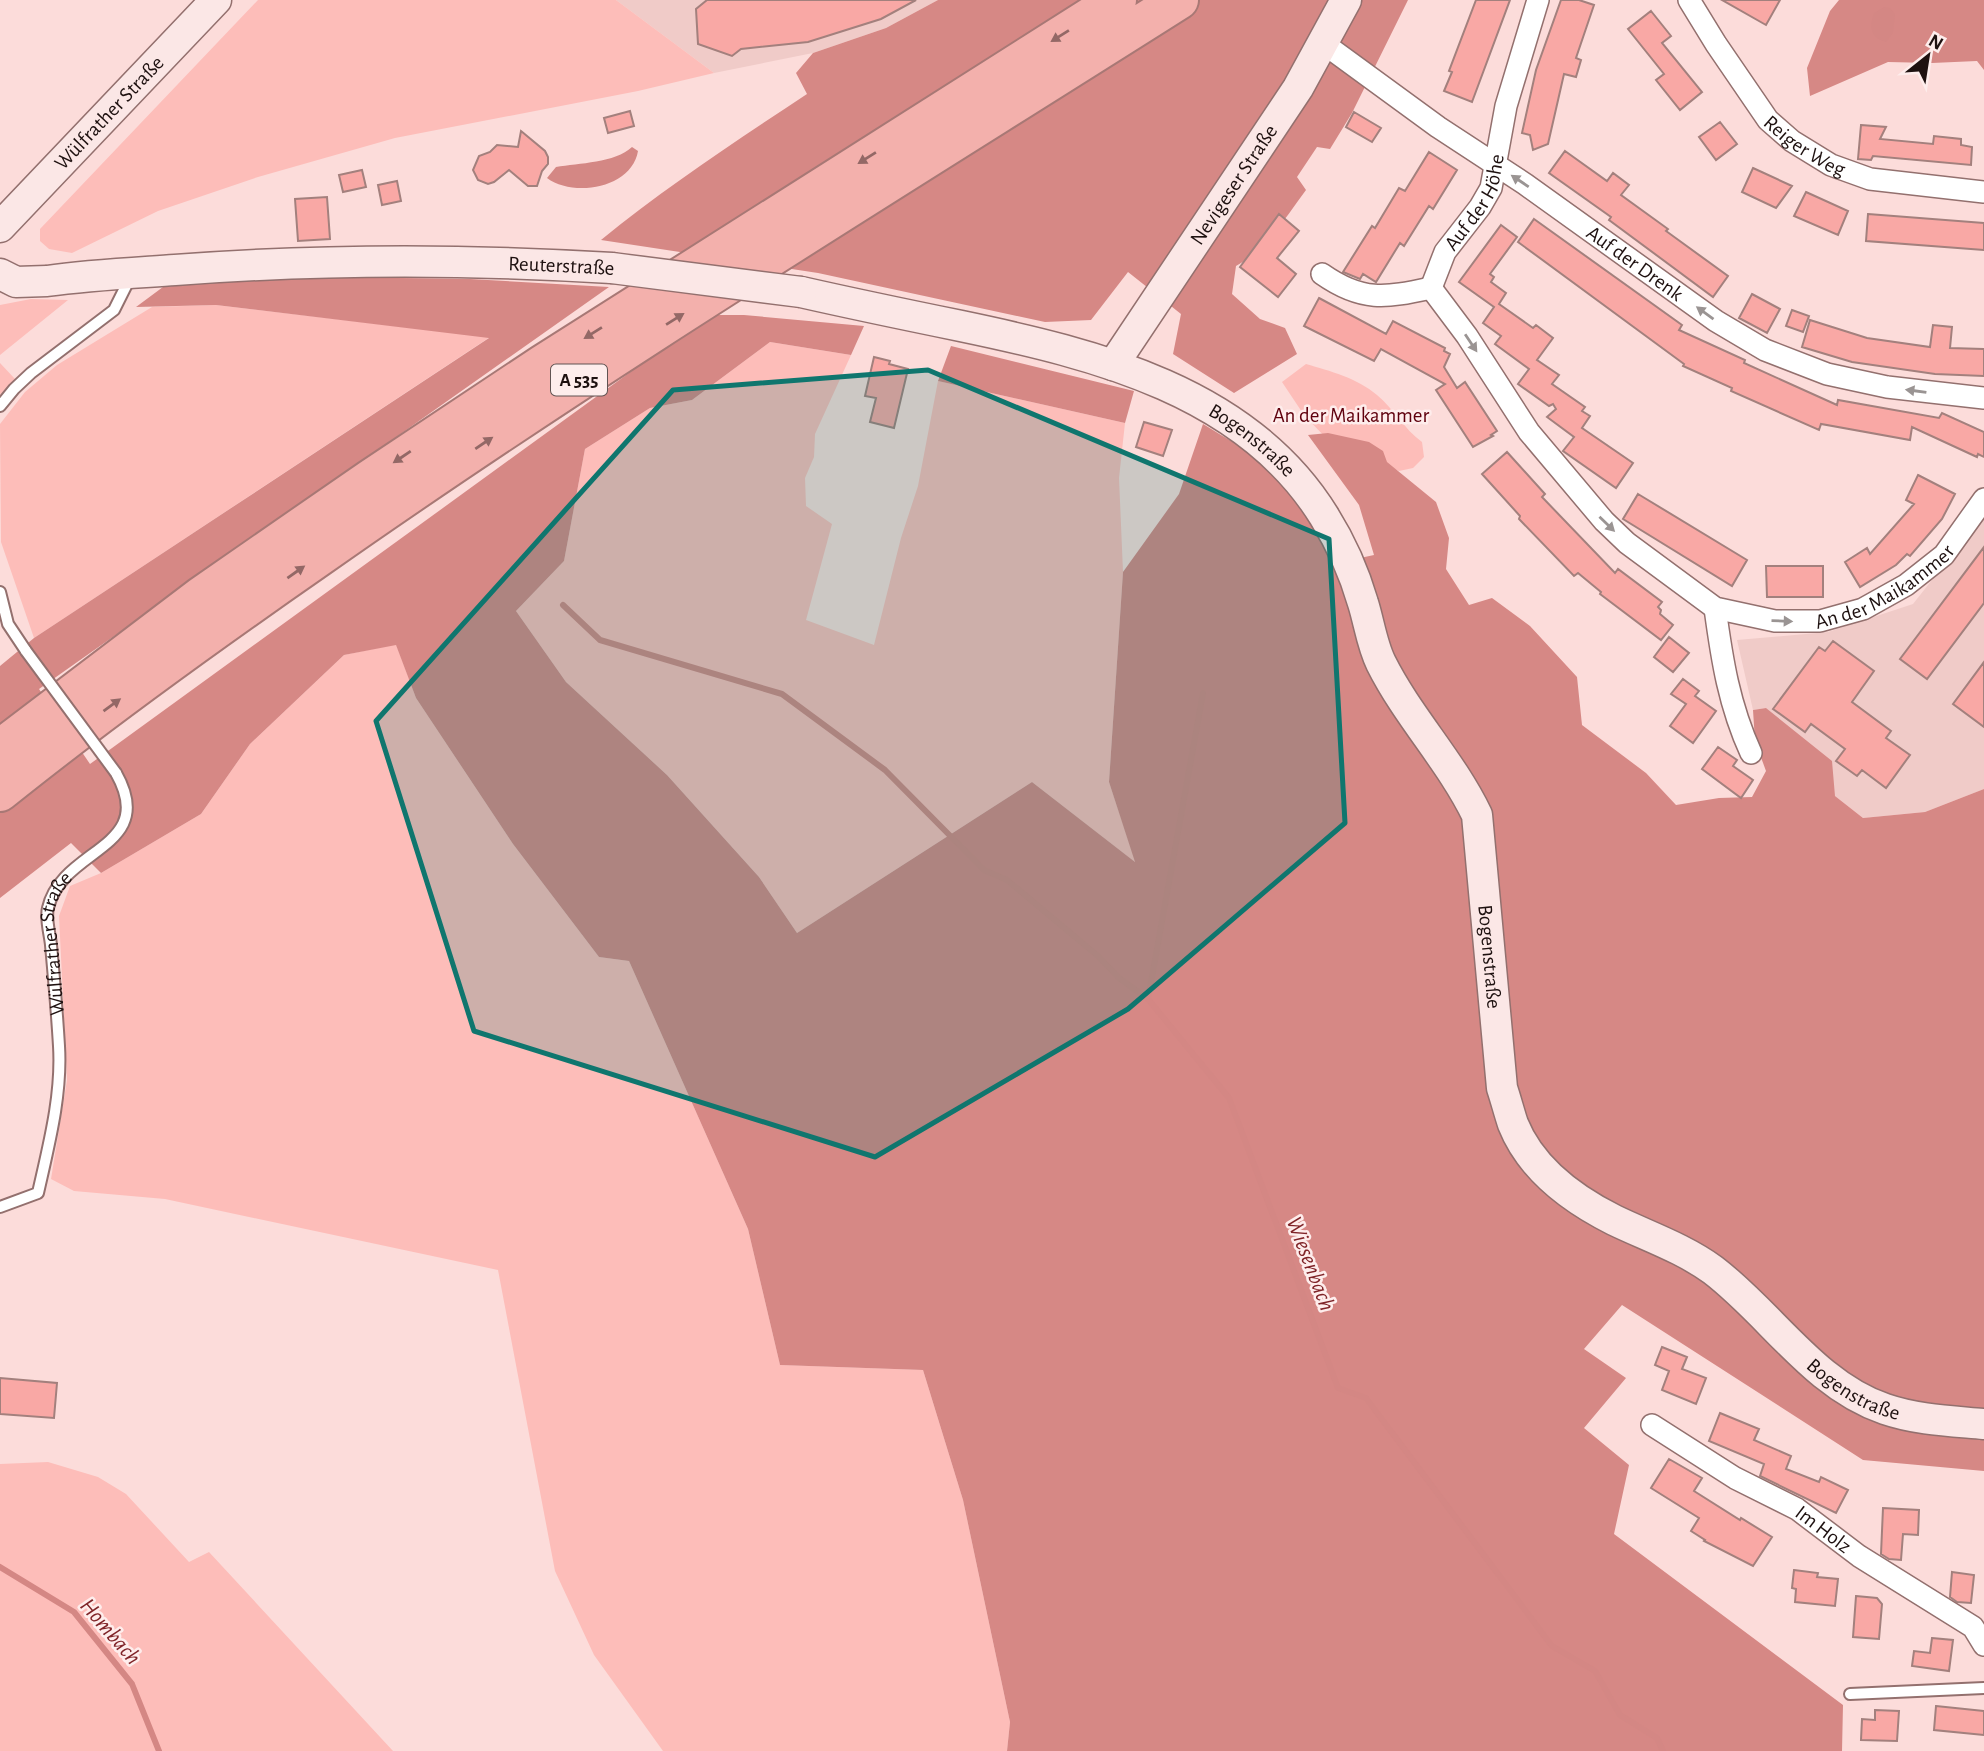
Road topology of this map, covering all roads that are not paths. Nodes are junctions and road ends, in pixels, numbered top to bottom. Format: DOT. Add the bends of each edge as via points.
graph roads {
  1 [pos="216,0"];
  2 [pos="1117,0"];
  3 [pos="1179,0"];
  4 [pos="1346,0"];
  5 [pos="1538,0"];
  6 [pos="1689,0"];
  7 [pos="1323,43"];
  8 [pos="1494,164"];
  9 [pos="1984,192"];
  10 [pos="0,227"];
  11 [pos="132,273"];
  12 [pos="0,274"];
  13 [pos="1322,274"];
  14 [pos="1431,288"];
  15 [pos="1114,365"];
  16 [pos="1984,398"];
  17 [pos="0,407"];
  18 [pos="1984,499"];
  19 [pos="0,592"];
  20 [pos="1715,608"];
  21 [pos="0,749"];
  22 [pos="1751,753"];
  23 [pos="0,792"];
  24 [pos="0,1207"];
  25 [pos="1984,1423"];
  26 [pos="1652,1425"];
  27 [pos="1984,1645"];
  28 [pos="1984,1688"];
  29 [pos="1850,1694"];
  1 -- 10 [label="main road, Wülfrather Straße"];
  2 -- 21 [label="highway, A 535, one-way" via="370,479 201,596"];
  23 -- 3 [label="highway, A 535, one-way" via="62,741 394,504 555,396"];
  4 -- 7 [label="main road, Nevigeser Straße"];
  5 -- 8 [label="street, Auf der Höhe"];
  6 -- 9 [label="street, Reiger Weg" via="1768,120 1792,141 1831,165 1870,179"];
  7 -- 8 [label="street, Auf der Drenk"];
  7 -- 15 [label="main road, Nevigeser Straße" via="1298,88"];
  8 -- 14 [label="street, Auf der Höhe" via="1491,188 1445,252"];
  16 -- 8 [label="street, Auf der Drenk, one-way" via="1827,374 1765,350 1716,321"];
  11 -- 12 [label="main road, Reuterstraße" via="16,282"];
  11 -- 15 [label="main road, Reuterstraße, bridge" via="367,260 612,268 801,292 1038,342"];
  11 -- 17 [label="lane" via="114,310 32,373"];
  13 -- 14 [label="street" via="1363,295"];
  14 -- 20 [label="street, An der Maikammer, one-way" via="1528,432 1604,522"];
  15 -- 25 [label="main road, Bogenstraße" via="1174,388 1251,434 1298,481 1345,554 1380,661 1464,787 1477,815 1502,1088 1513,1125 1532,1158 1563,1190 1713,1270 1850,1393 1884,1409 1918,1417"];
  20 -- 18 [label="street, An der Maikammer, one-way" via="1775,621 1820,621 1863,609 1906,585 1944,555"];
  19 -- 24 [label="lane, Wülfrather Straße, bridge" via="8,624 126,790 128,814 111,840 62,878 47,909 59,1050 55,1115 38,1193"];
  20 -- 22 [label="street" via="1726,683"];
  26 -- 27 [label="street, Im Holz" via="1735,1478 1797,1509 1859,1556 1973,1627"];
  28 -- 29 [label="lane"];
}
